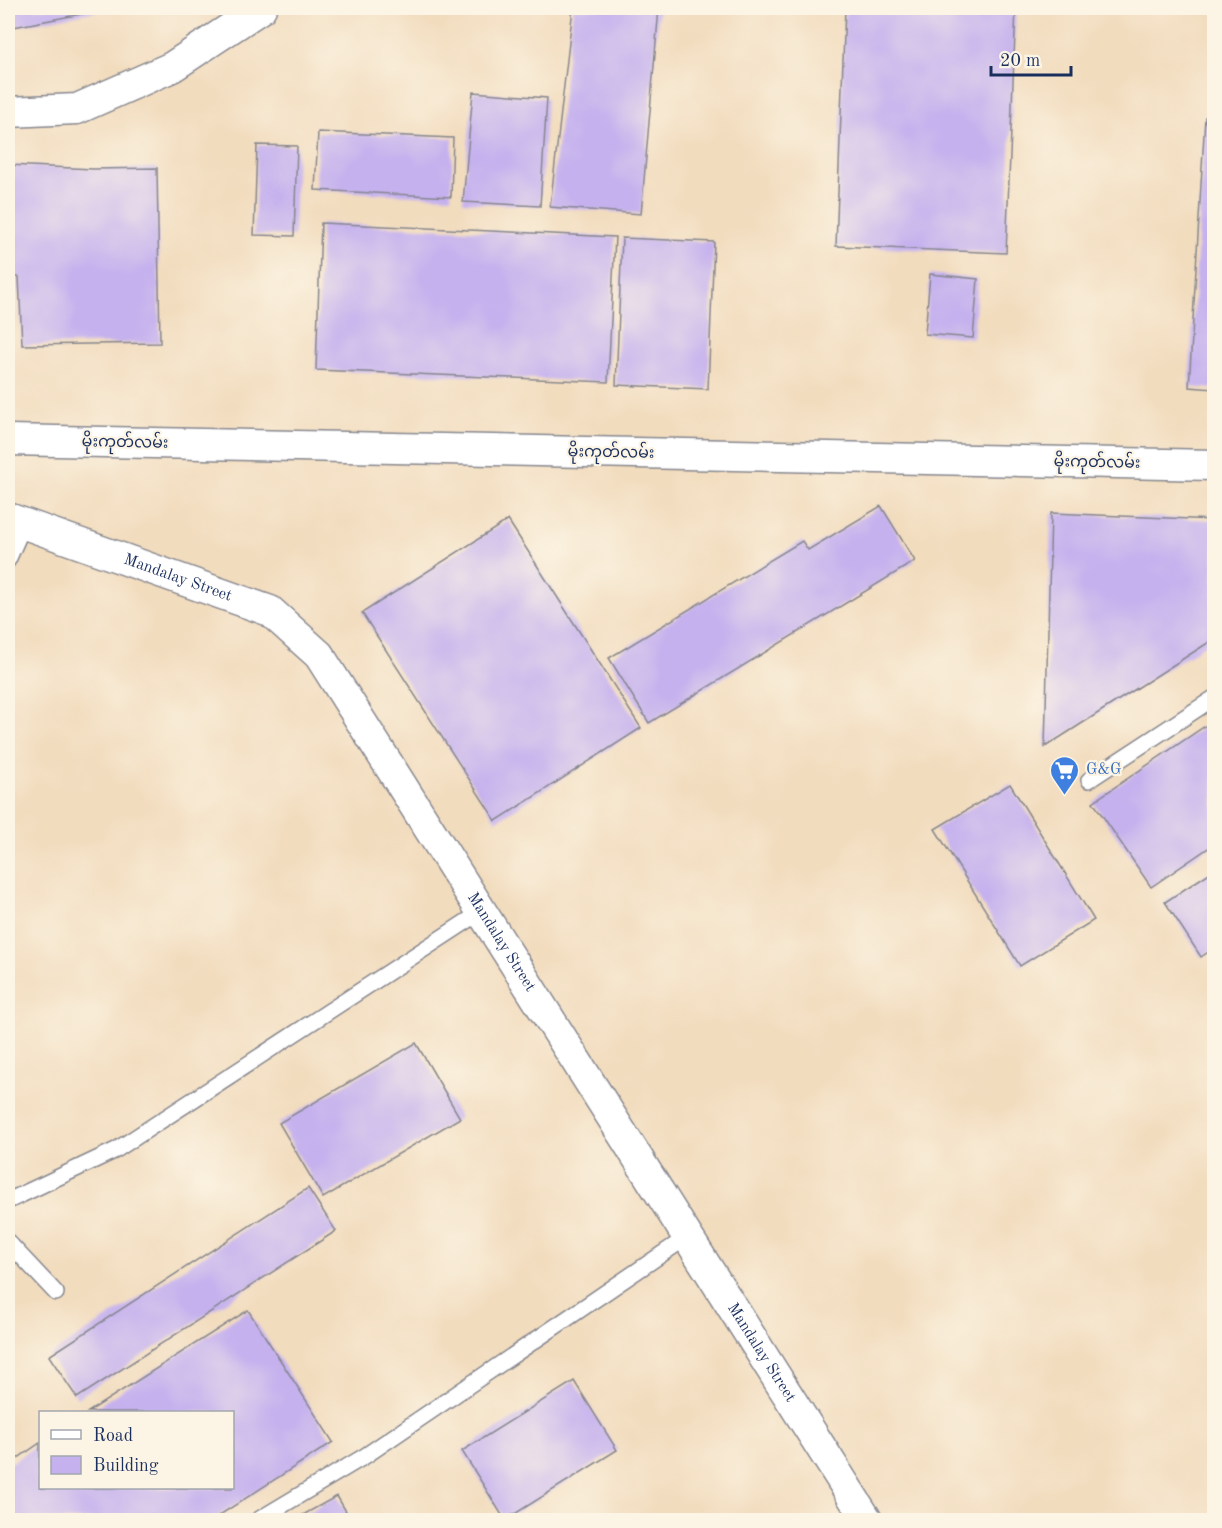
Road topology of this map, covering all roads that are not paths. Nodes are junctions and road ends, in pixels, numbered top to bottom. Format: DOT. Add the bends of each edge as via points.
graph roads {
  1 [pos="261,8"];
  2 [pos="8,112"];
  3 [pos="8,440"];
  4 [pos="1215,465"];
  5 [pos="16,521"];
  6 [pos="8,560"];
  7 [pos="1215,698"];
  8 [pos="1089,780"];
  9 [pos="481,912"];
  10 [pos="8,1202"];
  11 [pos="687,1237"];
  12 [pos="8,1242"];
  13 [pos="56,1293"];
  14 [pos="258,1521"];
  15 [pos="867,1521"];
  1 -- 2 [label="street" via="172,67 77,109"];
  3 -- 4 [label="street, မိုးကုတ်လမ်း"];
  5 -- 6 [label="lane"];
  5 -- 9 [label="street, Mandalay Street" via="270,611 319,655"];
  7 -- 8 [label="lane"];
  9 -- 10 [label="lane" via="116,1150"];
  9 -- 11 [label="street, Mandalay Street"];
  11 -- 14 [label="lane" via="365,1456"];
  11 -- 15 [label="street, Mandalay Street"];
  12 -- 13 [label="lane"];
}
